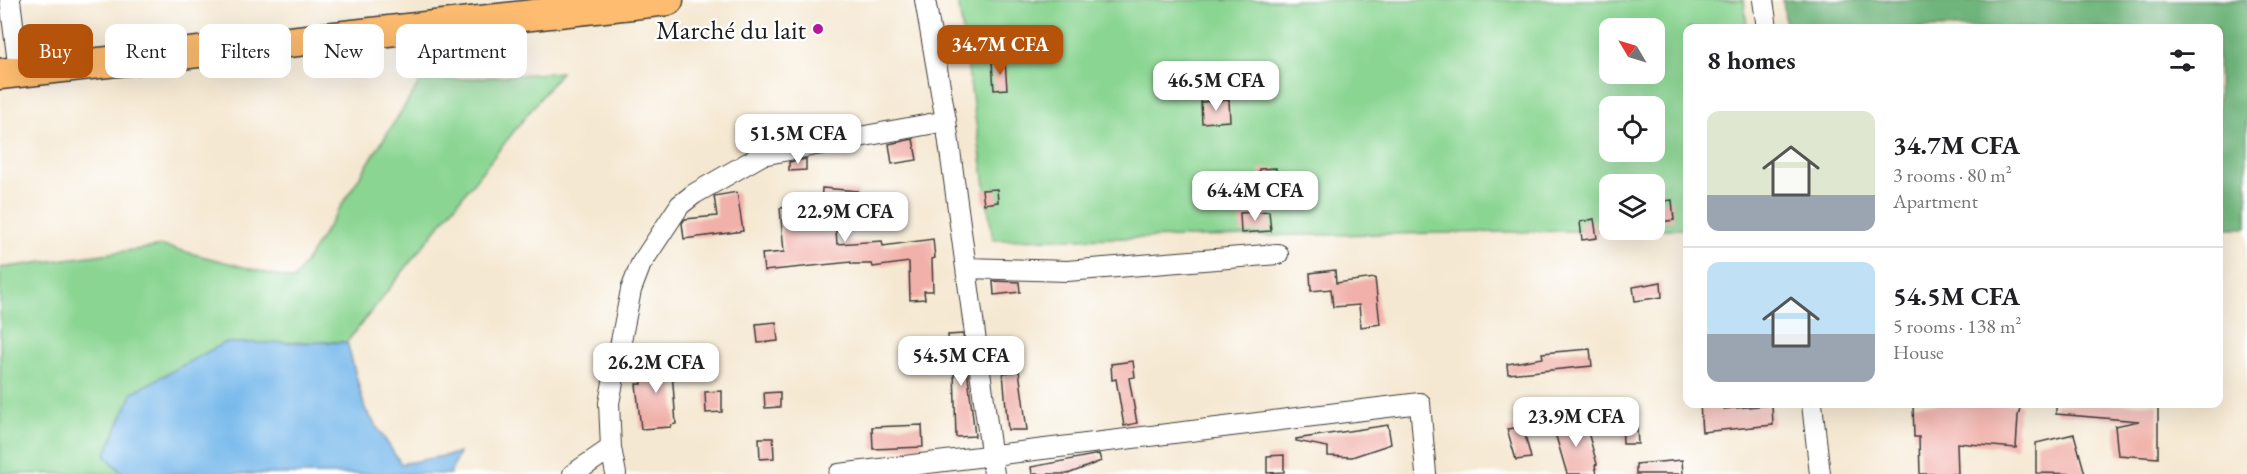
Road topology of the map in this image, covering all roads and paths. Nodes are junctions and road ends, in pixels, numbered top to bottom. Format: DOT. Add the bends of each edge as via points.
graph roads {
  1 [pos="10,0"];
  2 [pos="668,0"];
  3 [pos="925,0"];
  4 [pos="1763,0"];
  5 [pos="1766,24"];
  6 [pos="9,73"];
  7 [pos="946,121"];
  8 [pos="1278,254"];
  9 [pos="967,268"];
  10 [pos="1812,408"];
  11 [pos="610,448"];
  12 [pos="993,465"];
  13 [pos="573,474"];
  14 [pos="616,474"];
  15 [pos="839,474"];
  16 [pos="1426,474"];
  17 [pos="1820,474"];
  1 -- 6 [label="street"];
  2 -- 6 [label="highway"];
  3 -- 7 [label="street"];
  4 -- 5 [label="street"];
  7 -- 9 [label="street"];
  7 -- 11 [label="street" via="762,155 680,206 641,264 630,290 609,403"];
  8 -- 9 [label="street" via="1067,271"];
  9 -- 12 [label="street"];
  10 -- 17 [label="street"];
  11 -- 13 [label="street"];
  11 -- 14 [label="street"];
  12 -- 15 [label="street"];
  12 -- 16 [label="street" via="1420,403"];
}
